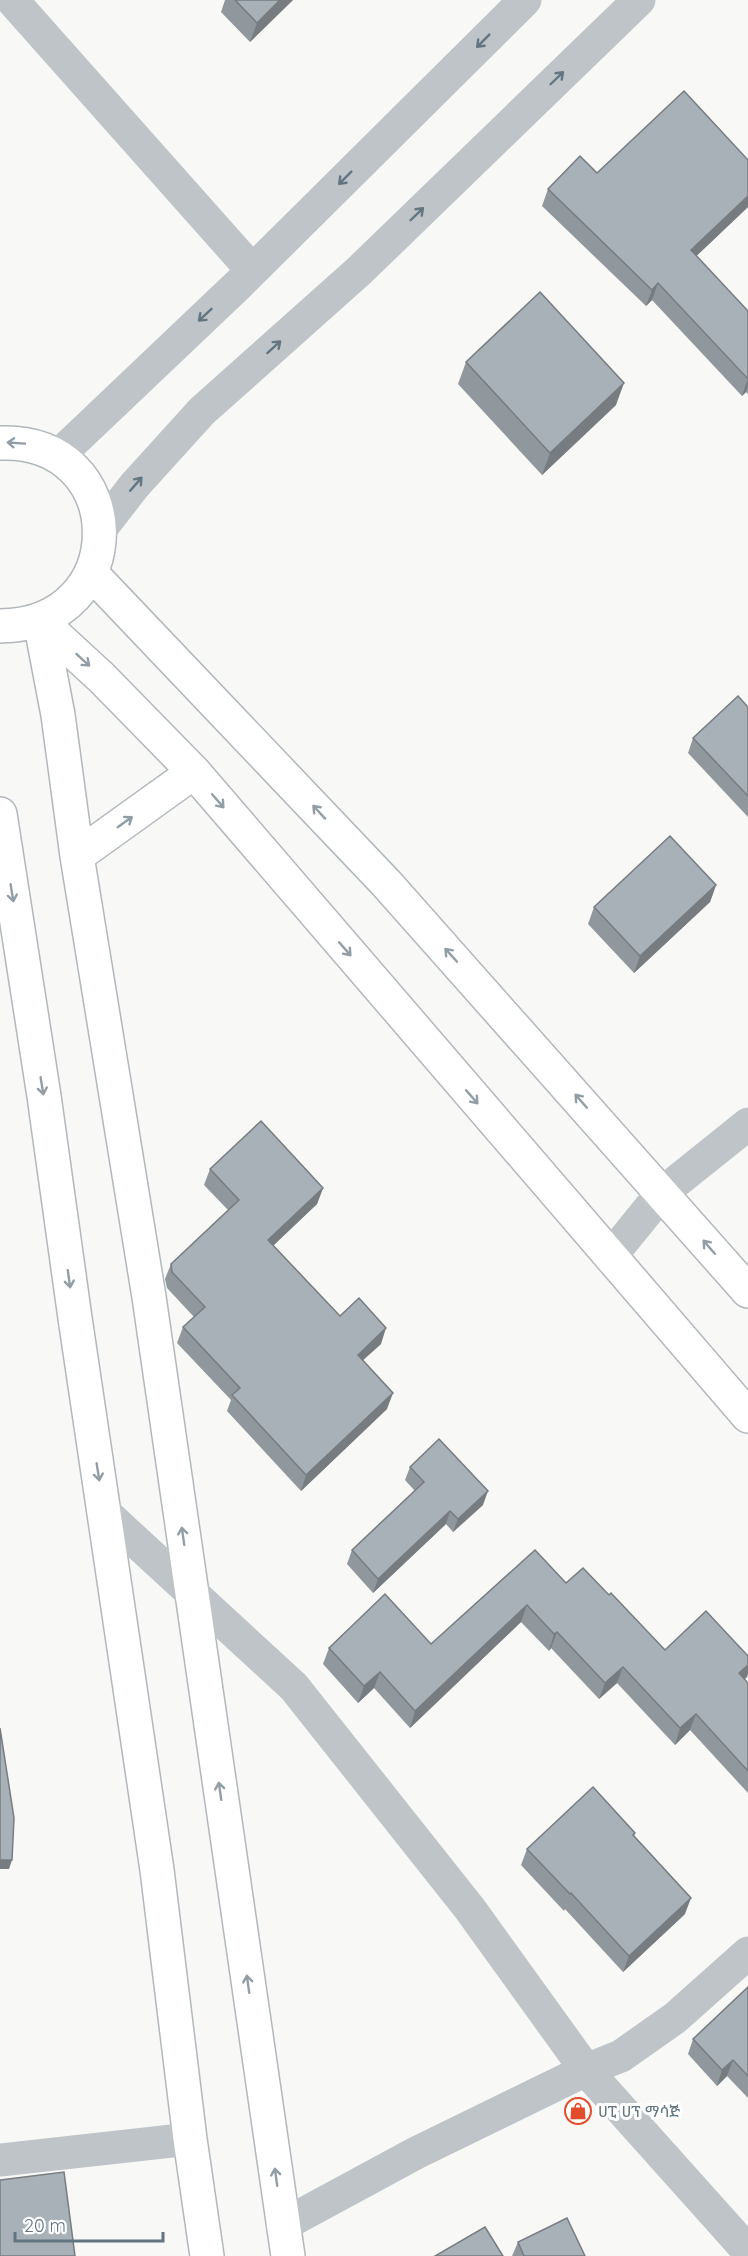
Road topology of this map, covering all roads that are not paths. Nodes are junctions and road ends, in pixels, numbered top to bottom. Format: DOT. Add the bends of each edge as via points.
graph roads {
  1 [pos="12,0"];
  2 [pos="525,0"];
  3 [pos="639,0"];
  4 [pos="252,270"];
  5 [pos="0,442"];
  6 [pos="58,456"];
  7 [pos="100,530"];
  8 [pos="91,573"];
  9 [pos="40,621"];
  10 [pos="0,626"];
  11 [pos="194,772"];
  12 [pos="0,814"];
  13 [pos="77,856"];
  14 [pos="748,1124"];
  15 [pos="662,1193"];
  16 [pos="610,1257"];
  17 [pos="748,1291"];
  18 [pos="748,1416"];
  19 [pos="105,1513"];
  20 [pos="190,1592"];
  21 [pos="748,1953"];
  22 [pos="586,2070"];
  23 [pos="190,2139"];
  24 [pos="0,2160"];
  25 [pos="286,2240"];
  26 [pos="748,2251"];
  27 [pos="207,2256"];
  1 -- 4 [label="street"];
  2 -- 4 [label="street, one-way"];
  7 -- 3 [label="street, one-way" via="202,411 359,271"];
  4 -- 6 [label="street, one-way"];
  6 -- 5 [label="main road, one-way" via="38,446"];
  6 -- 7 [label="main road" via="88,488 97,508"];
  7 -- 8 [label="main road"];
  8 -- 9 [label="main road" via="72,599"];
  15 -- 8 [label="main road, one-way" via="386,883"];
  9 -- 10 [label="main road"];
  9 -- 11 [label="main road, one-way"];
  9 -- 13 [label="main road" via="58,715"];
  13 -- 11 [label="main road, one-way"];
  11 -- 16 [label="main road, one-way"];
  12 -- 19 [label="main road, one-way"];
  20 -- 13 [label="main road, one-way" via="149,1297"];
  14 -- 15 [label="street"];
  15 -- 16 [label="street"];
  17 -- 15 [label="main road, one-way"];
  16 -- 18 [label="main road"];
  19 -- 20 [label="street"];
  19 -- 23 [label="main road" via="157,1870"];
  20 -- 22 [label="street" via="294,1687 471,1909"];
  25 -- 20 [label="main road, one-way"];
  21 -- 22 [label="street" via="666,2025 621,2056"];
  22 -- 25 [label="street" via="416,2154"];
  22 -- 26 [label="street"];
  23 -- 24 [label="street"];
  23 -- 27 [label="main road"];
}
